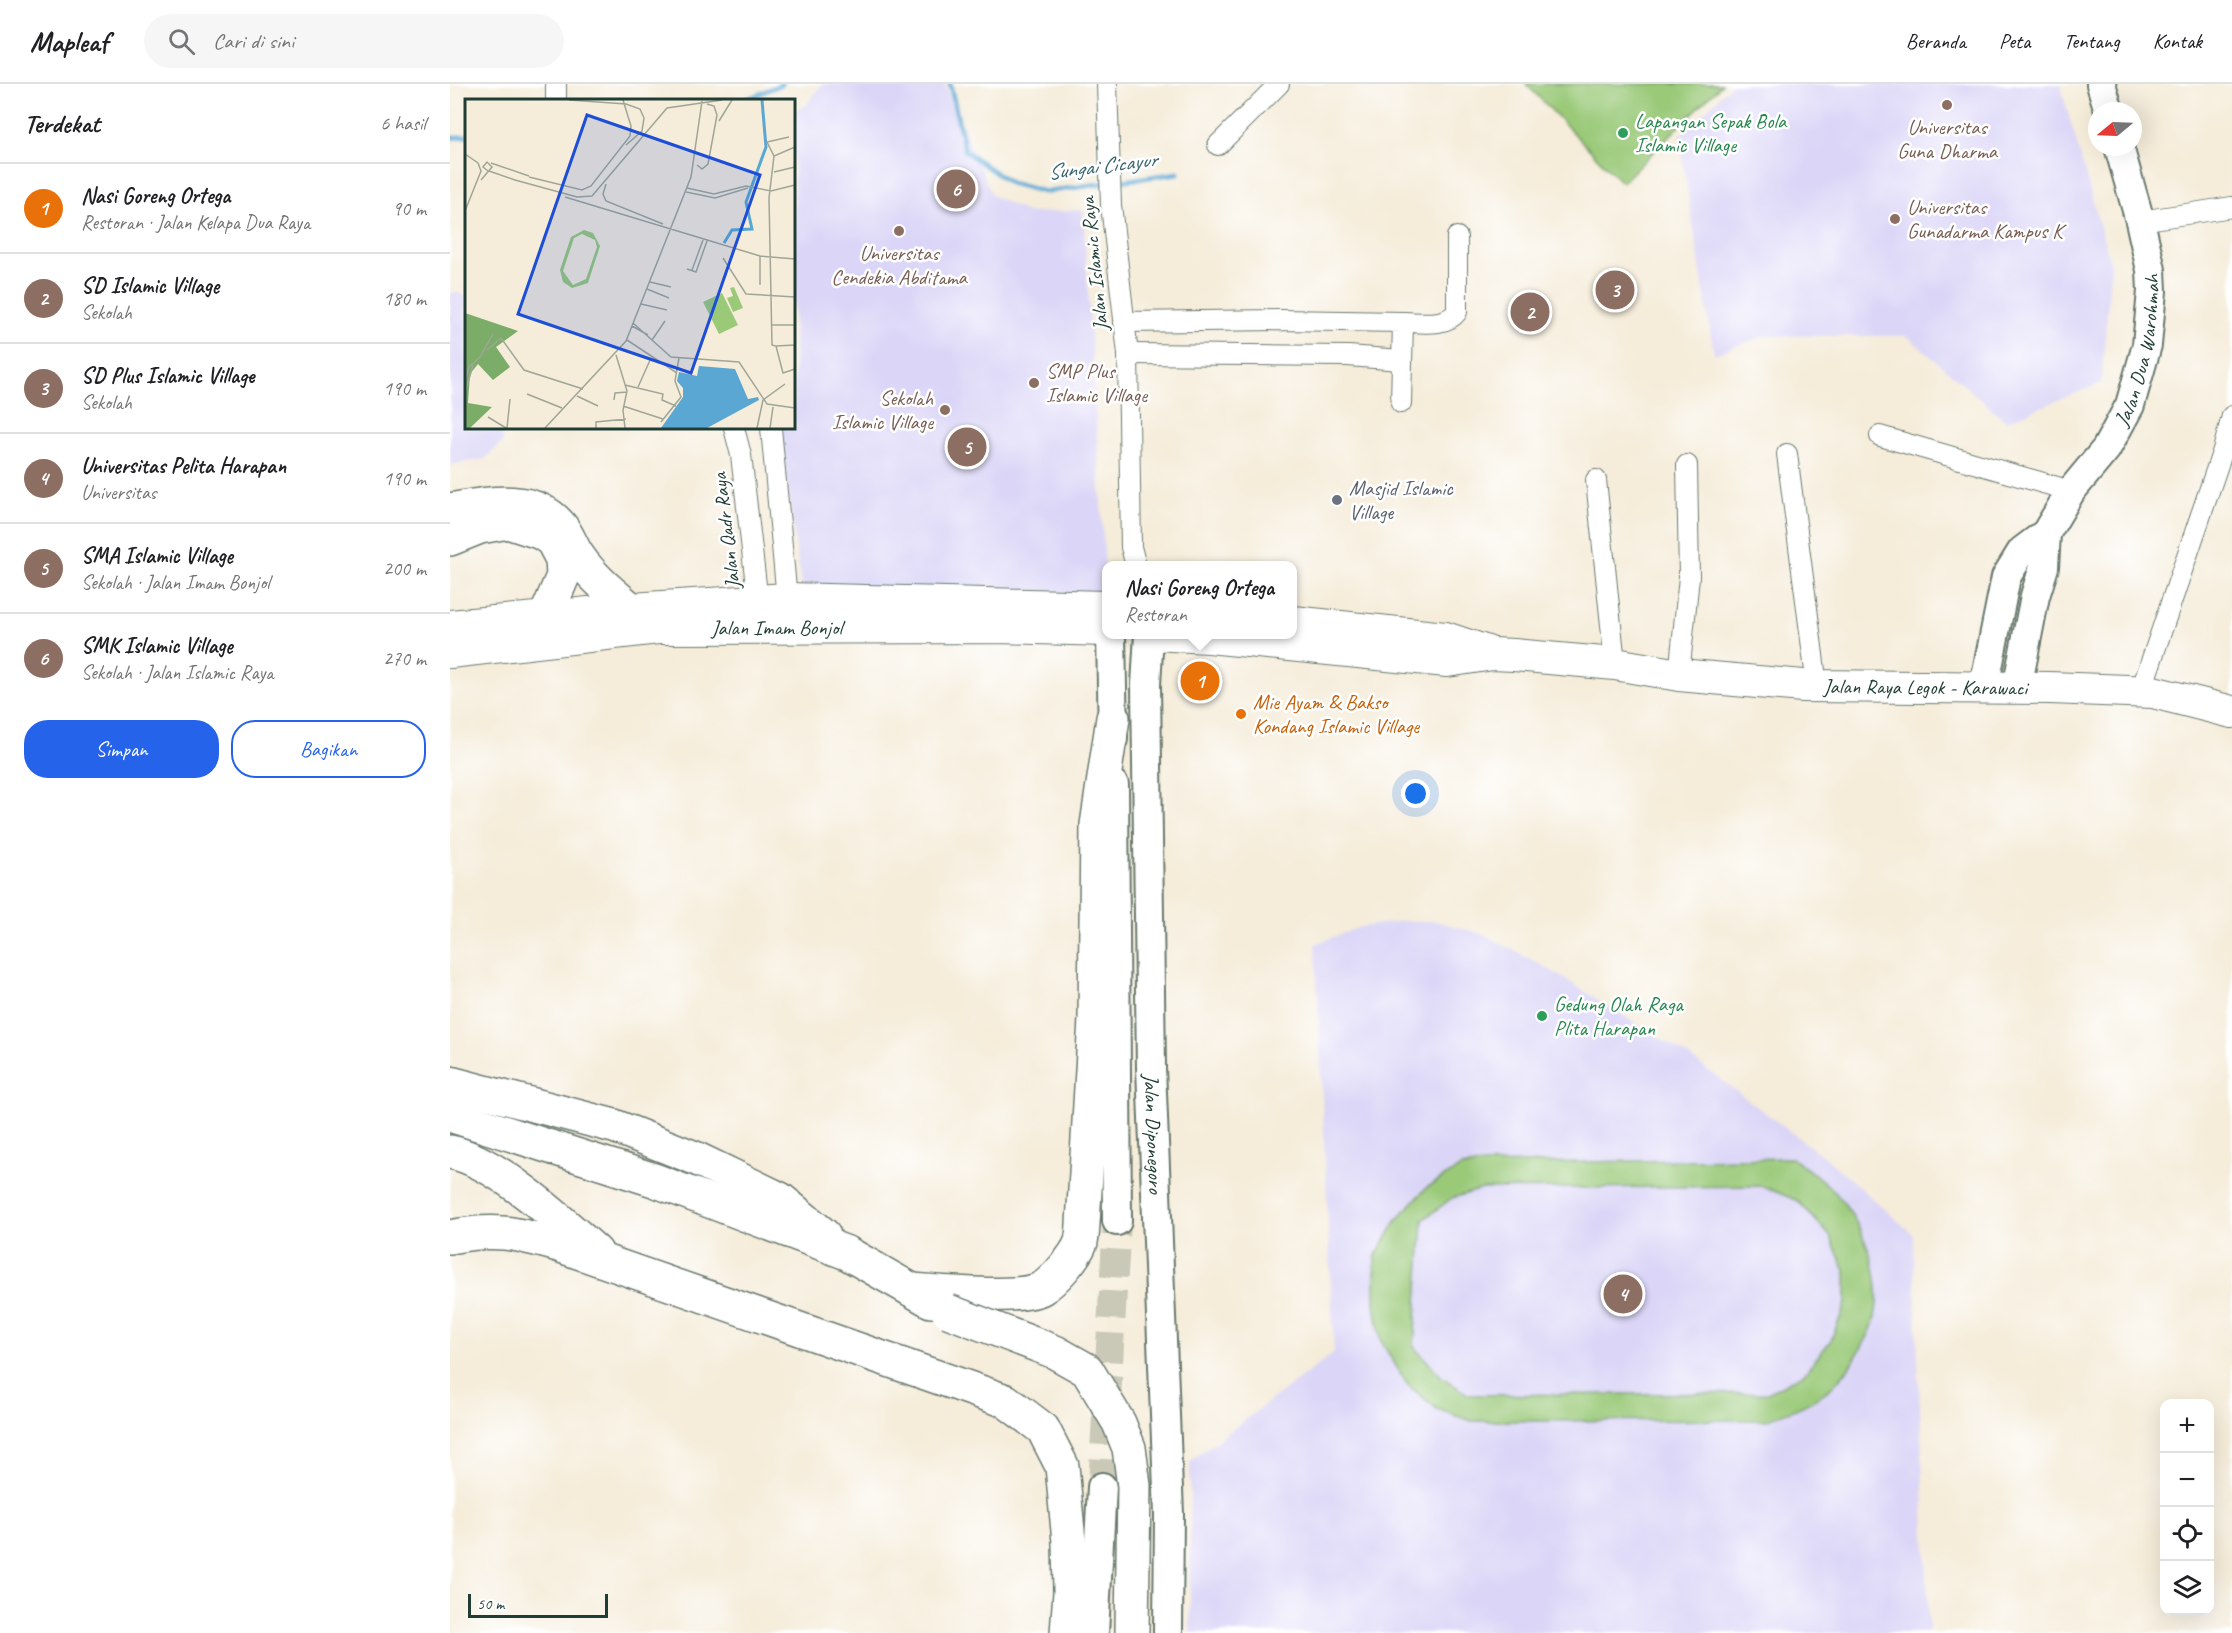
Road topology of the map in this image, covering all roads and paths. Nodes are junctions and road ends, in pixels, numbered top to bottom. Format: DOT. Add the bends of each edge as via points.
graph roads {
  1 [pos="1107,84"];
  2 [pos="1279,84"];
  3 [pos="2101,84"];
  4 [pos="2106,102"];
  5 [pos="1218,145"];
  6 [pos="2122,156"];
  7 [pos="2232,207"];
  8 [pos="2140,221"];
  9 [pos="1457,237"];
  10 [pos="1124,322"];
  11 [pos="1403,322"];
  12 [pos="1128,354"];
  13 [pos="1401,360"];
  14 [pos="1401,403"];
  15 [pos="2232,416"];
  16 [pos="734,429"];
  17 [pos="771,429"];
  18 [pos="1880,436"];
  19 [pos="2228,450"];
  20 [pos="1787,454"];
  21 [pos="1687,465"];
  22 [pos="1596,480"];
  23 [pos="2071,491"];
  24 [pos="450,510"];
  25 [pos="2046,533"];
  26 [pos="450,538"];
  27 [pos="577,555"];
  28 [pos="1131,559"];
  29 [pos="1102,607"];
  30 [pos="631,609"];
  31 [pos="774,614"];
  32 [pos="559,615"];
  33 [pos="1297,624"];
  34 [pos="450,626"];
  35 [pos="1102,630"];
  36 [pos="1297,637"];
  37 [pos="1327,637"];
  38 [pos="1111,639"];
  39 [pos="1151,639"];
  40 [pos="450,652"];
  41 [pos="1615,664"];
  42 [pos="1680,675"];
  43 [pos="1817,686"];
  44 [pos="1984,687"];
  45 [pos="2017,688"];
  46 [pos="2141,691"];
  47 [pos="2232,712"];
  48 [pos="1113,718"];
  49 [pos="450,1083"];
  50 [pos="450,1115"];
  51 [pos="450,1152"];
  52 [pos="1117,1221"];
  53 [pos="464,1234"];
  54 [pos="847,1253"];
  55 [pos="609,1263"];
  56 [pos="912,1290"];
  57 [pos="1102,1487"];
  58 [pos="1067,1633"];
  59 [pos="1094,1633"];
  60 [pos="1132,1633"];
  61 [pos="1168,1633"];
  1 -- 10 [label="street, Jalan Islamic Raya" via="1111,205"];
  2 -- 5 [label="street"];
  3 -- 4 [label="street"];
  6 -- 8 [label="street, Jalan Dua Warohmah"];
  7 -- 8 [label="street"];
  8 -- 23 [label="street, Jalan Dua Warohmah" via="2151,270 2147,345 2130,405 2106,449"];
  9 -- 11 [label="street" via="1454,317 1445,321"];
  10 -- 11 [label="street"];
  10 -- 12 [label="street, Jalan Islamic Raya"];
  11 -- 13 [label="street"];
  12 -- 13 [label="street"];
  12 -- 28 [label="street, Jalan Islamic Raya"];
  13 -- 14 [label="street"];
  15 -- 19 [label="street"];
  16 -- 31 [label="street, Jalan Qadr Raya"];
  17 -- 31 [label="street"];
  18 -- 23 [label="street"];
  19 -- 46 [label="street"];
  20 -- 43 [label="street"];
  21 -- 42 [label="street" via="1689,577"];
  22 -- 41 [label="street"];
  23 -- 25 [label="street, Jalan Dua Warohmah"];
  24 -- 27 [label="highway" via="516,502 541,509 558,522"];
  25 -- 44 [label="street, Jalan Dua Warohmah" via="2022,551 2006,577"];
  25 -- 45 [label="street, Jalan Dua Warohmah" via="2043,567"];
  26 -- 32 [label="highway" via="508,522 552,540 562,559"];
  27 -- 30 [label="highway"];
  27 -- 32 [label="highway" via="577,587"];
  29 -- 31 [label="main road, Jalan Imam Bonjol"];
  30 -- 31 [label="main road, Jalan Imam Bonjol"];
  30 -- 32 [label="main road, Jalan Imam Bonjol"];
  31 -- 35 [label="main road, Jalan Imam Bonjol"];
  31 -- 40 [label="main road, Jalan Imam Bonjol"];
  32 -- 34 [label="main road, Jalan Imam Bonjol"];
  33 -- 37 [label="main road"];
  36 -- 37 [label="main road"];
  37 -- 41 [label="main road, Jalan Raya Legok - Karawaci" via="1445,638 1493,654"];
  38 -- 48 [label="street, Jalan Diponegoro"];
  39 -- 61 [label="street, Jalan Diponegoro" via="1146,685 1151,1068 1169,1514"];
  41 -- 42 [label="main road, Jalan Raya Legok - Karawaci"];
  42 -- 43 [label="main road, Jalan Raya Legok - Karawaci"];
  43 -- 44 [label="main road, Jalan Raya Legok - Karawaci"];
  44 -- 45 [label="main road, Jalan Raya Legok - Karawaci"];
  45 -- 46 [label="main road, Jalan Raya Legok - Karawaci"];
  46 -- 47 [label="main road, Jalan Raya Legok - Karawaci"];
  48 -- 52 [label="street, Jalan Diponegoro"];
  48 -- 56 [label="highway" via="1097,825 1095,1019 1081,1243 1054,1278 1037,1290 1003,1294"];
  49 -- 54 [label="highway" via="614,1126 695,1158 780,1199"];
  50 -- 54 [label="highway" via="654,1180"];
  51 -- 55 [label="highway" via="485,1165 531,1197"];
  53 -- 55 [label="highway" via="525,1235"];
  54 -- 56 [label="highway"];
  55 -- 58 [label="highway" via="1006,1401 1043,1429 1062,1466 1069,1542"];
  56 -- 60 [label="highway, bridge" via="948,1311 1055,1352 1087,1370 1119,1423 1129,1448 1134,1486"];
  57 -- 59 [label="street"];
}
